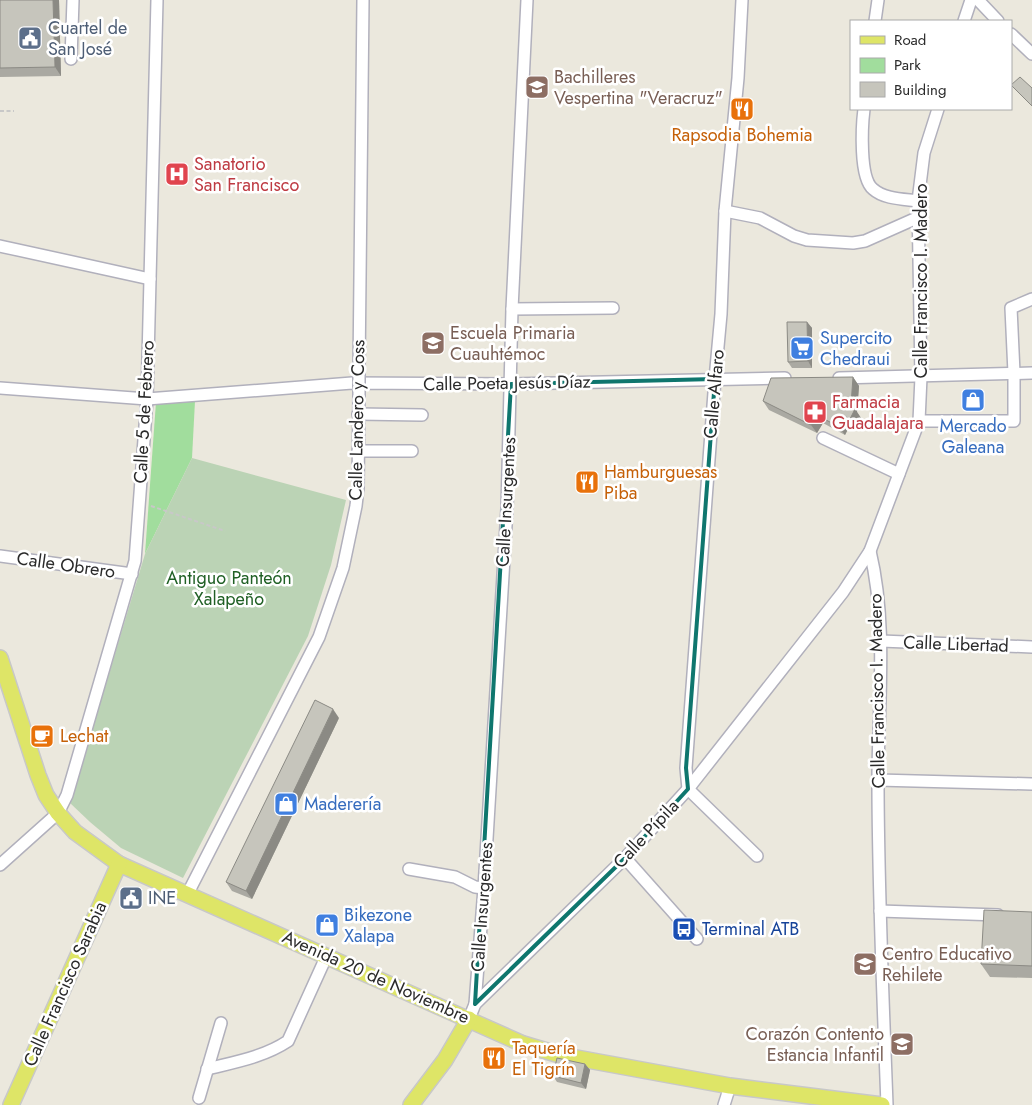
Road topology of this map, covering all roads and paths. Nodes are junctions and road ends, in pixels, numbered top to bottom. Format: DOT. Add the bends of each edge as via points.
graph roads {
  1 [pos="73,0"];
  2 [pos="157,0"];
  3 [pos="364,0"];
  4 [pos="527,0"];
  5 [pos="742,0"];
  6 [pos="878,0"];
  7 [pos="971,0"];
  8 [pos="978,0"];
  9 [pos="875,20"];
  10 [pos="964,20"];
  11 [pos="997,20"];
  12 [pos="1012,35"];
  13 [pos="1032,54"];
  14 [pos="72,59"];
  15 [pos="864,110"];
  16 [pos="938,110"];
  17 [pos="0,111"];
  18 [pos="14,111"];
  19 [pos="918,201"];
  20 [pos="725,211"];
  21 [pos="918,217"];
  22 [pos="0,246"];
  23 [pos="150,279"];
  24 [pos="1032,298"];
  25 [pos="613,308"];
  26 [pos="512,309"];
  27 [pos="1014,373"];
  28 [pos="1032,373"];
  29 [pos="921,377"];
  30 [pos="794,378"];
  31 [pos="823,378"];
  32 [pos="715,379"];
  33 [pos="511,384"];
  34 [pos="0,388"];
  35 [pos="147,399"];
  36 [pos="358,414"];
  37 [pos="422,415"];
  38 [pos="919,421"];
  39 [pos="823,438"];
  40 [pos="358,451"];
  41 [pos="412,451"];
  42 [pos="899,474"];
  43 [pos="139,503"];
  44 [pos="225,531"];
  45 [pos="870,551"];
  46 [pos="0,556"];
  47 [pos="132,574"];
  48 [pos="881,641"];
  49 [pos="1032,647"];
  50 [pos="0,658"];
  51 [pos="878,780"];
  52 [pos="1032,784"];
  53 [pos="688,789"];
  54 [pos="58,812"];
  55 [pos="758,856"];
  56 [pos="625,858"];
  57 [pos="119,864"];
  58 [pos="0,865"];
  59 [pos="408,869"];
  60 [pos="484,888"];
  61 [pos="188,893"];
  62 [pos="880,911"];
  63 [pos="1013,916"];
  64 [pos="697,939"];
  65 [pos="327,955"];
  66 [pos="475,1004"];
  67 [pos="469,1019"];
  68 [pos="221,1023"];
  69 [pos="207,1069"];
  70 [pos="730,1086"];
  71 [pos="200,1098"];
  72 [pos="785,1099"];
  73 [pos="11,1105"];
  74 [pos="411,1105"];
  75 [pos="724,1105"];
  76 [pos="882,1105"];
  77 [pos="887,1105"];
  1 -- 14 [label="street"];
  2 -- 23 [label="street, Calle 5 de Febrero"];
  3 -- 36 [label="street, Calle Landero y Coss, bridge"];
  4 -- 26 [label="street, Calle Insurgentes"];
  5 -- 20 [label="street, Calle Alfaro"];
  6 -- 9 [label="street"];
  7 -- 10 [label="street"];
  8 -- 11 [label="street"];
  12 -- 13 [label="street"];
  15 -- 19 [label="street" via="862,145 868,183 873,190 892,198"];
  16 -- 19 [label="street, Calle Francisco I. Madero" via="924,153"];
  17 -- 18 [label="path"];
  19 -- 21 [label="street, Calle Francisco I. Madero"];
  20 -- 21 [label="street" via="760,218 807,240 853,243 865,241"];
  20 -- 32 [label="street, Calle Alfaro"];
  21 -- 29 [label="street, Calle Francisco I. Madero"];
  22 -- 23 [label="street"];
  23 -- 35 [label="street, Calle 5 de Febrero"];
  24 -- 27 [label="street" via="1011,308"];
  25 -- 26 [label="street"];
  26 -- 33 [label="street, Calle Insurgentes"];
  27 -- 28 [label="street"];
  27 -- 29 [label="street"];
  27 -- 38 [label="street" via="1014,421"];
  29 -- 31 [label="street"];
  29 -- 38 [label="street, Calle Francisco I. Madero"];
  30 -- 32 [label="street, Calle Poeta Jesús Díaz"];
  32 -- 33 [label="street, Calle Poeta Jesús Díaz"];
  32 -- 53 [label="street, Calle Alfaro" via="686,768"];
  33 -- 35 [label="street, Calle Poeta Jesús Díaz" via="352,384"];
  33 -- 60 [label="street, Calle Insurgentes"];
  34 -- 35 [label="street, Calle Poeta Jesús Díaz"];
  35 -- 43 [label="street, Calle 5 de Febrero"];
  36 -- 37 [label="street"];
  36 -- 40 [label="street, Calle Landero y Coss"];
  38 -- 42 [label="street, Calle Francisco I. Madero"];
  39 -- 42 [label="street"];
  40 -- 41 [label="street"];
  40 -- 61 [label="street, Calle Landero y Coss" via="356,506 343,568 319,637"];
  42 -- 45 [label="street, Calle Francisco I. Madero"];
  43 -- 44 [label="path"];
  43 -- 47 [label="street, Calle 5 de Febrero"];
  45 -- 48 [label="street, Calle Francisco I. Madero" via="876,576"];
  45 -- 53 [label="street, Calle Pípila" via="843,592"];
  46 -- 47 [label="street, Calle Obrero"];
  47 -- 54 [label="street, Calle 5 de Febrero" via="67,795"];
  48 -- 49 [label="street, Calle Libertad"];
  48 -- 51 [label="street, Calle Francisco I. Madero"];
  50 -- 54 [label="main road, Avenida 20 de Noviembre" via="38,775"];
  51 -- 52 [label="street"];
  51 -- 62 [label="street, Calle Francisco I. Madero"];
  53 -- 55 [label="street"];
  53 -- 56 [label="street, Calle Pípila"];
  54 -- 57 [label="main road, Avenida 20 de Noviembre" via="75,832"];
  54 -- 58 [label="street"];
  56 -- 64 [label="street"];
  56 -- 66 [label="street, Calle Pípila"];
  57 -- 61 [label="main road, Avenida 20 de Noviembre"];
  57 -- 73 [label="main road, Calle Francisco Sarabia"];
  59 -- 60 [label="street" via="455,877"];
  60 -- 66 [label="street, Calle Insurgentes"];
  61 -- 65 [label="main road, Avenida 20 de Noviembre"];
  62 -- 63 [label="street"];
  62 -- 77 [label="street, Calle Francisco I. Madero"];
  65 -- 67 [label="main road, Avenida 20 de Noviembre"];
  65 -- 69 [label="street" via="288,1041 249,1059"];
  66 -- 67 [label="street, Calle Pípila"];
  67 -- 70 [label="main road, Avenida 20 de Noviembre" via="524,1044 560,1055"];
  67 -- 74 [label="main road, Calle Pípila" via="445,1060"];
  68 -- 69 [label="street"];
  69 -- 71 [label="street"];
  70 -- 72 [label="main road, Avenida 20 de Noviembre"];
  70 -- 75 [label="street"];
  72 -- 76 [label="main road, Avenida 20 de Noviembre"];
}
